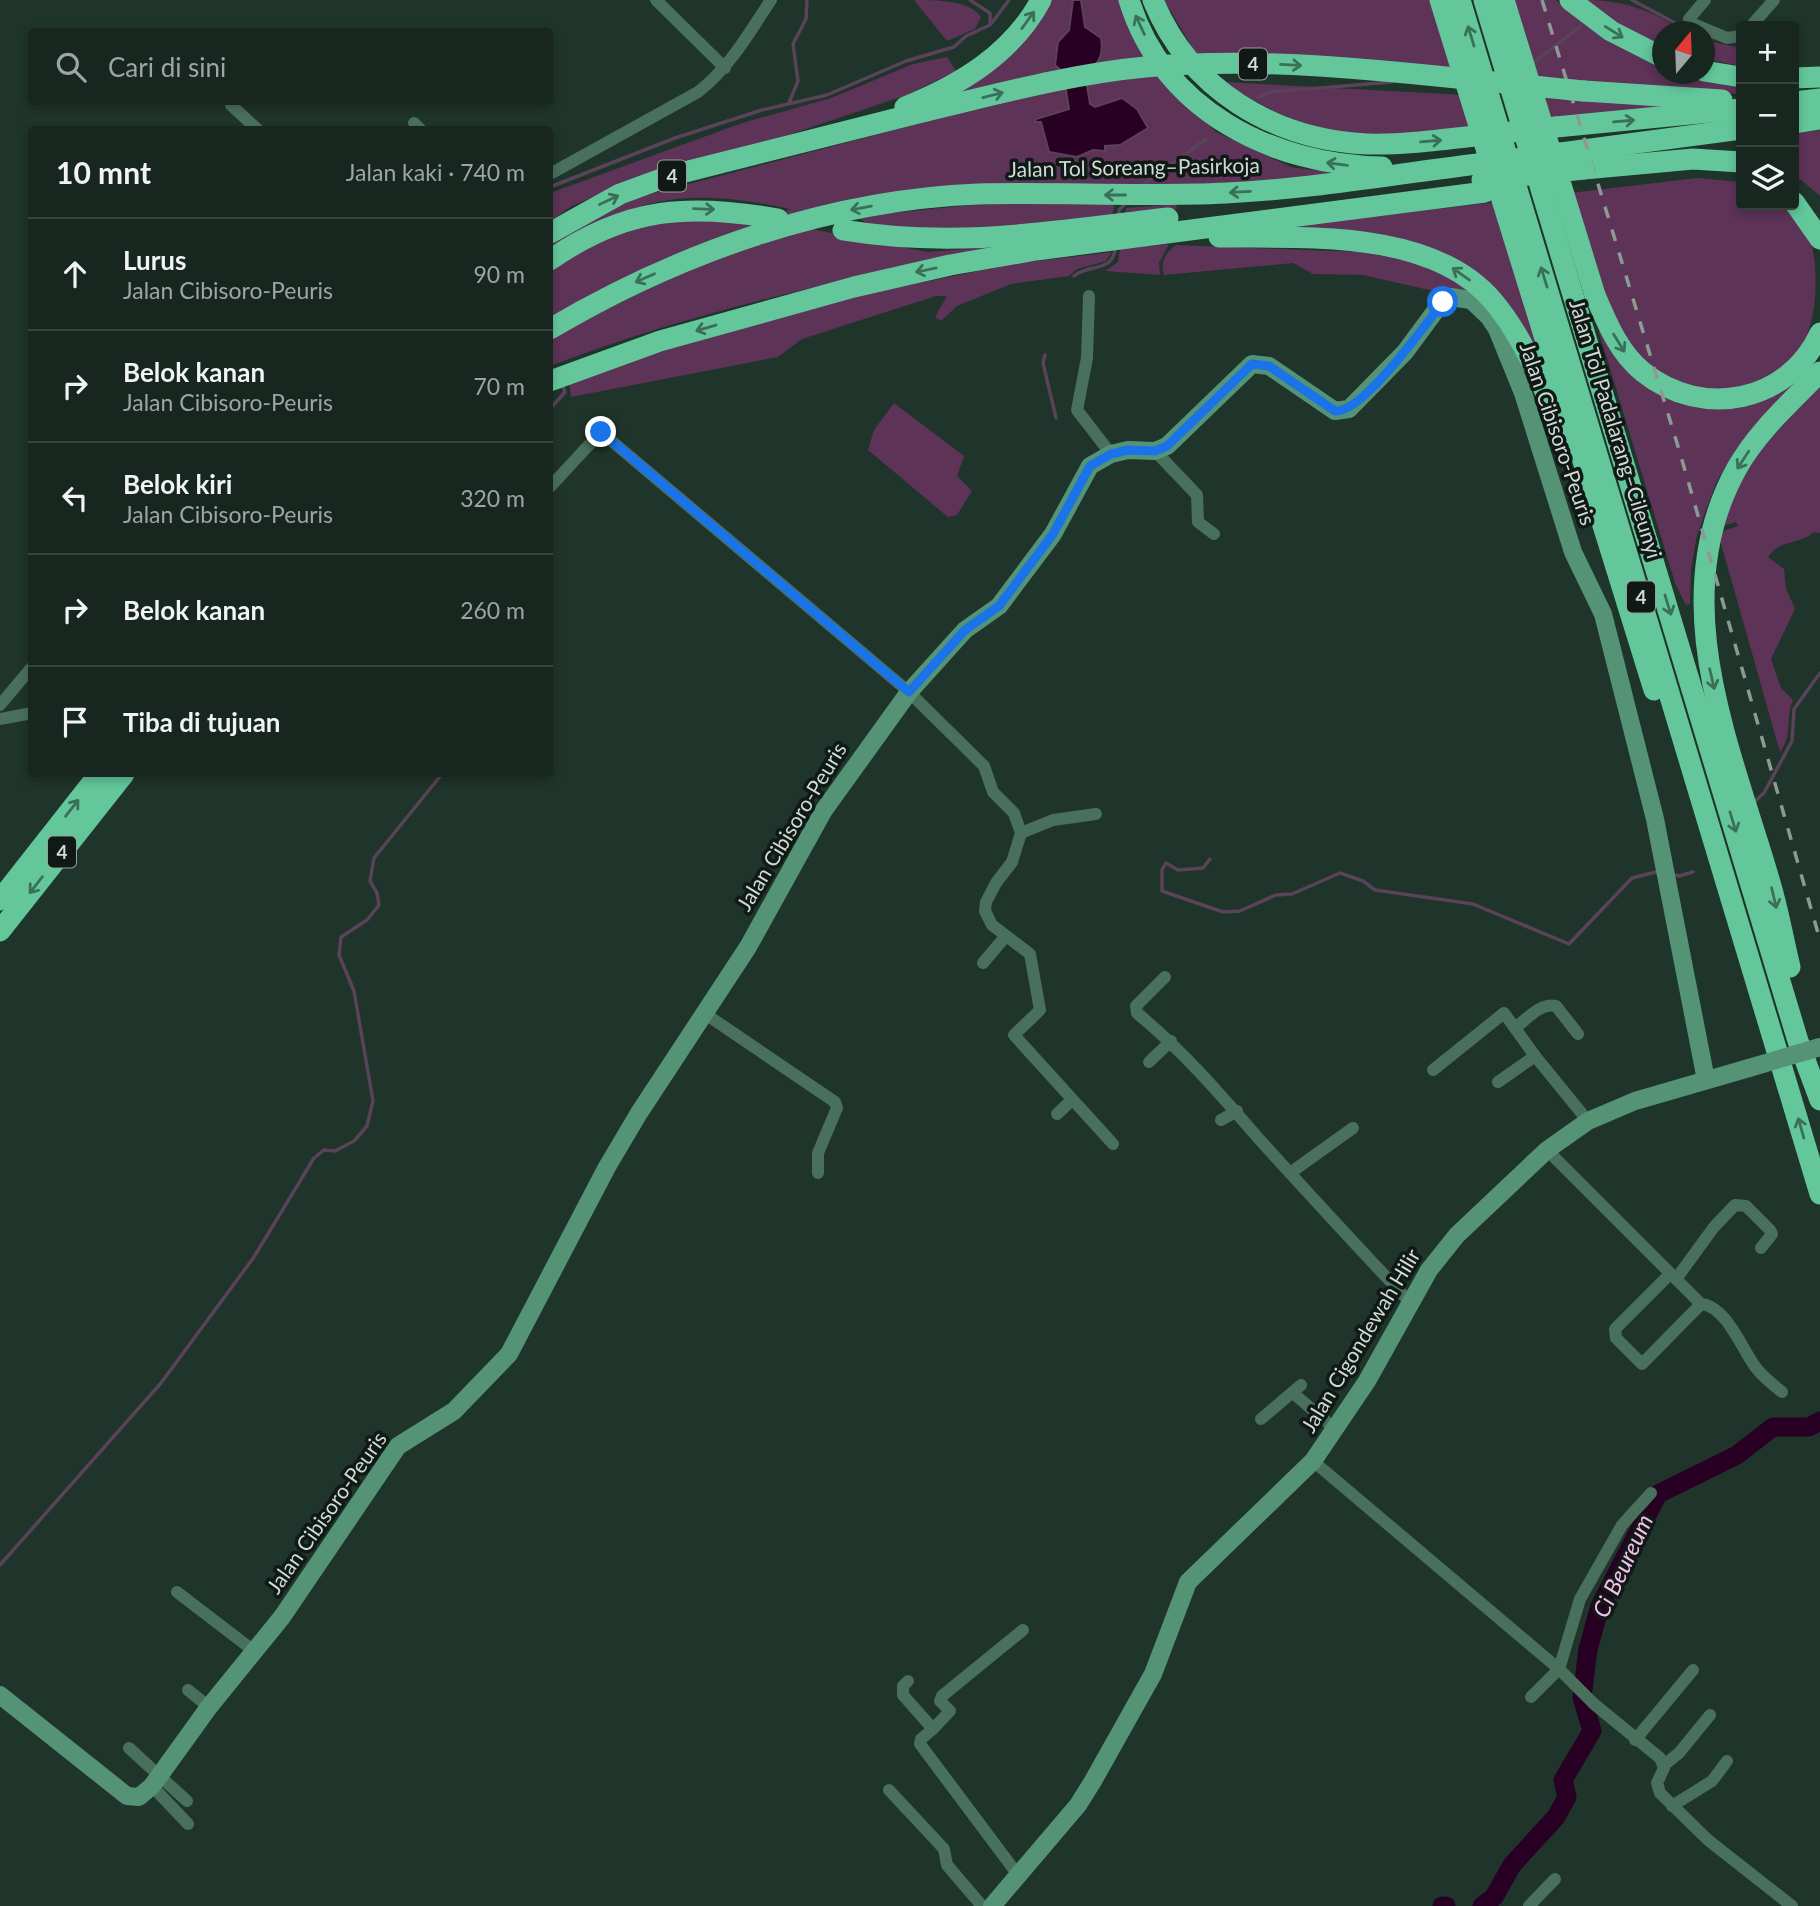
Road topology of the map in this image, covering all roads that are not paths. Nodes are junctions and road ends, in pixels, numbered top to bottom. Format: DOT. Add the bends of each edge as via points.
graph roads {
  1 [pos="771,0"];
  2 [pos="1041,0"];
  3 [pos="1129,0"];
  4 [pos="1153,0"];
  5 [pos="1440,0"];
  6 [pos="1460,0"];
  7 [pos="1484,0"];
  8 [pos="1504,0"];
  9 [pos="1570,0"];
  10 [pos="1705,0"];
  11 [pos="656,1"];
  12 [pos="1773,1"];
  13 [pos="1755,21"];
  14 [pos="1736,37"];
  15 [pos="1652,52"];
  16 [pos="725,68"];
  17 [pos="1715,73"];
  18 [pos="1736,76"];
  19 [pos="1820,77"];
  20 [pos="1799,78"];
  21 [pos="1820,98"];
  22 [pos="1736,100"];
  23 [pos="1799,100"];
  24 [pos="231,106"];
  25 [pos="921,107"];
  26 [pos="1736,109"];
  27 [pos="1820,119"];
  28 [pos="1799,121"];
  29 [pos="254,126"];
  30 [pos="1736,131"];
  31 [pos="1736,162"];
  32 [pos="553,172"];
  33 [pos="1481,175"];
  34 [pos="1585,175"];
  35 [pos="1736,175"];
  36 [pos="1799,190"];
  37 [pos="1799,209"];
  38 [pos="1820,213"];
  39 [pos="778,219"];
  40 [pos="843,230"];
  41 [pos="1157,230"];
  42 [pos="553,231"];
  43 [pos="1820,239"];
  44 [pos="992,248"];
  45 [pos="553,258"];
  46 [pos="1088,296"];
  47 [pos="553,327"];
  48 [pos="1820,333"];
  49 [pos="1820,361"];
  50 [pos="1820,372"];
  51 [pos="553,380"];
  52 [pos="1786,407"];
  53 [pos="1155,451"];
  54 [pos="1111,454"];
  55 [pos="553,484"];
  56 [pos="1214,534"];
  57 [pos="1639,639"];
  58 [pos="28,672"];
  59 [pos="909,692"];
  60 [pos="0,705"];
  61 [pos="28,714"];
  62 [pos="0,719"];
  63 [pos="97,777"];
  64 [pos="122,777"];
  65 [pos="1096,814"];
  66 [pos="1021,833"];
  67 [pos="0,900"];
  68 [pos="0,931"];
  69 [pos="1006,937"];
  70 [pos="984,963"];
  71 [pos="1754,968"];
  72 [pos="1165,976"];
  73 [pos="704,1013"];
  74 [pos="1515,1028"];
  75 [pos="1578,1034"];
  76 [pos="1171,1041"];
  77 [pos="1820,1047"];
  78 [pos="1535,1056"];
  79 [pos="1149,1062"];
  80 [pos="1433,1070"];
  81 [pos="1706,1080"];
  82 [pos="1498,1082"];
  83 [pos="1072,1100"];
  84 [pos="1820,1100"];
  85 [pos="1237,1111"];
  86 [pos="1057,1114"];
  87 [pos="1222,1120"];
  88 [pos="1588,1121"];
  89 [pos="1353,1128"];
  90 [pos="1113,1144"];
  91 [pos="1547,1150"];
  92 [pos="818,1173"];
  93 [pos="1290,1173"];
  94 [pos="1820,1194"];
  95 [pos="1761,1248"];
  96 [pos="1673,1276"];
  97 [pos="1411,1303"];
  98 [pos="1701,1304"];
  99 [pos="1782,1392"];
  100 [pos="1261,1419"];
  101 [pos="1336,1430"];
  102 [pos="1313,1461"];
  103 [pos="1651,1493"];
  104 [pos="177,1592"];
  105 [pos="1023,1630"];
  106 [pos="254,1651"];
  107 [pos="1559,1669"];
  108 [pos="1693,1670"];
  109 [pos="908,1681"];
  110 [pos="188,1690"];
  111 [pos="0,1695"];
  112 [pos="1531,1698"];
  113 [pos="209,1707"];
  114 [pos="1710,1715"];
  115 [pos="933,1729"];
  116 [pos="1635,1740"];
  117 [pos="129,1748"];
  118 [pos="1727,1761"];
  119 [pos="1664,1765"];
  120 [pos="156,1780"];
  121 [pos="889,1790"];
  122 [pos="187,1801"];
  123 [pos="1672,1806"];
  124 [pos="188,1824"];
  125 [pos="1018,1875"];
  126 [pos="1555,1879"];
  127 [pos="982,1906"];
  128 [pos="992,1906"];
  129 [pos="1530,1906"];
  130 [pos="1793,1906"];
  1 -- 16 [label="street"];
  25 -- 2 [label="highway, one-way" via="993,58 1017,35"];
  33 -- 3 [label="highway, one-way" via="1349,166 1294,156 1262,144 1228,126 1179,83 1144,35"];
  4 -- 26 [label="highway, one-way, bridge" via="1173,37 1208,81 1238,105 1308,136 1367,144"];
  5 -- 57 [label="highway"];
  71 -- 6 [label="highway, Jalan Tol Padalarang–Cileunyi / 4, one-way"];
  7 -- 84 [label="highway, Jalan Tol Padalarang–Cileunyi / 4, one-way" via="1798,1041"];
  8 -- 48 [label="highway, one-way" via="1595,295 1632,361 1671,389 1706,399 1737,399 1769,389 1787,377 1802,363"];
  9 -- 15 [label="highway, one-way" via="1611,31"];
  10 -- 14 [label="street" via="1690,23 1727,38"];
  11 -- 16 [label="street"];
  12 -- 13 [label="street"];
  16 -- 32 [label="street" via="698,92"];
  17 -- 18 [label="highway"];
  19 -- 20 [label="highway"];
  21 -- 23 [label="highway"];
  25 -- 22 [label="highway, 4, one-way, bridge" via="1081,76 1208,63"];
  24 -- 29 [label="street"];
  42 -- 25 [label="highway, 4, one-way" via="644,185"];
  27 -- 28 [label="highway"];
  30 -- 33 [label="highway, Jalan Tol Soreang–Pasirkoja, bridge" via="1506,160"];
  31 -- 34 [label="highway" via="1693,159"];
  33 -- 34 [label="highway"];
  33 -- 41 [label="highway"];
  33 -- 47 [label="highway, Jalan Tol Soreang–Pasirkoja, one-way" via="1183,194 977,194 886,203 774,230 660,271"];
  34 -- 35 [label="highway" via="1693,171"];
  36 -- 38 [label="highway"];
  37 -- 43 [label="highway"];
  45 -- 39 [label="highway, one-way" via="602,229 655,212 705,209"];
  40 -- 44 [label="highway"];
  41 -- 44 [label="highway"];
  41 -- 44 [label="highway" via="1093,242"];
  57 -- 41 [label="highway, one-way" via="1547,398 1505,317 1483,290 1451,267 1394,247"];
  44 -- 51 [label="highway, one-way" via="673,337"];
  46 -- 54 [label="street" via="1087,358 1077,410"];
  49 -- 52 [label="highway"];
  50 -- 52 [label="highway"];
  52 -- 84 [label="highway, one-way" via="1745,456 1723,497 1706,560 1703,624 1713,682 1770,883"];
  53 -- 54 [label="street"];
  53 -- 56 [label="street" via="1197,495 1198,522"];
  53 -- 81 [label="street, Jalan Cibisoro-Peuris" via="1177,439 1252,364 1269,366 1342,412 1405,352 1443,302 1461,296 1481,307 1497,329 1511,364 1573,552 1603,614 1668,883"];
  54 -- 59 [label="street, Jalan Cibisoro-Peuris" via="1090,466 1045,546 999,606 965,630"];
  55 -- 59 [label="street" via="601,432"];
  57 -- 71 [label="highway" via="1697,821"];
  58 -- 60 [label="street"];
  59 -- 66 [label="street" via="984,766 993,792 1014,813"];
  59 -- 73 [label="street, Jalan Cibisoro-Peuris" via="824,810 748,947"];
  61 -- 62 [label="street"];
  67 -- 63 [label="highway, 4, one-way"];
  64 -- 68 [label="highway, 4, one-way"];
  65 -- 66 [label="street" via="1053,820"];
  66 -- 69 [label="street" via="1012,862 986,902 992,925"];
  69 -- 70 [label="street"];
  69 -- 83 [label="street" via="1030,954 1040,1010 1014,1035"];
  94 -- 71 [label="highway, Jalan Tol Padalarang–Cileunyi / 4, one-way"];
  72 -- 76 [label="street" via="1135,1009"];
  73 -- 92 [label="street" via="835,1102 837,1108 818,1153"];
  73 -- 106 [label="street, Jalan Cibisoro-Peuris" via="607,1167 509,1354 454,1411 398,1446"];
  74 -- 75 [label="street" via="1551,1004"];
  74 -- 78 [label="street"];
  74 -- 80 [label="street" via="1507,1014 1501,1013"];
  76 -- 79 [label="street"];
  76 -- 85 [label="street"];
  77 -- 81 [label="street, Jalan Cigondewah Hilir, bridge"];
  78 -- 82 [label="street"];
  78 -- 88 [label="street"];
  81 -- 88 [label="street, Jalan Cigondewah Hilir"];
  83 -- 86 [label="street"];
  83 -- 90 [label="street"];
  85 -- 87 [label="street"];
  85 -- 93 [label="street"];
  88 -- 91 [label="street, Jalan Cigondewah Hilir"];
  89 -- 93 [label="street"];
  91 -- 96 [label="street"];
  91 -- 97 [label="street, Jalan Cigondewah Hilir" via="1451,1242"];
  93 -- 97 [label="street"];
  95 -- 96 [label="street" via="1772,1234 1770,1230 1746,1206 1735,1205"];
  96 -- 98 [label="street"];
  96 -- 98 [label="street" via="1615,1329 1616,1338 1642,1364"];
  97 -- 101 [label="street, Jalan Cigondewah Hilir"];
  98 -- 99 [label="street" via="1714,1309 1738,1336 1757,1369"];
  100 -- 101 [label="street" via="1297,1389"];
  101 -- 102 [label="street, Jalan Cigondewah Hilir"];
  102 -- 107 [label="street"];
  102 -- 125 [label="street, Jalan Cigondewah Hilir" via="1188,1582 1153,1674 1093,1781"];
  103 -- 107 [label="street" via="1622,1525 1580,1599"];
  104 -- 106 [label="street"];
  105 -- 115 [label="street" via="942,1696 940,1700 950,1711"];
  106 -- 113 [label="street, Jalan Cibisoro-Peuris"];
  107 -- 112 [label="street"];
  107 -- 116 [label="street"];
  108 -- 116 [label="street"];
  109 -- 115 [label="street" via="903,1695"];
  110 -- 113 [label="street"];
  111 -- 120 [label="street" via="127,1796 139,1797"];
  113 -- 120 [label="street, Jalan Cibisoro-Peuris"];
  114 -- 119 [label="street"];
  115 -- 125 [label="street" via="921,1739 923,1749"];
  116 -- 119 [label="street"];
  117 -- 120 [label="street"];
  118 -- 123 [label="street" via="1712,1781"];
  119 -- 123 [label="street" via="1657,1787"];
  120 -- 122 [label="street"];
  120 -- 124 [label="street"];
  121 -- 127 [label="street" via="944,1849 947,1865"];
  123 -- 130 [label="street"];
  125 -- 128 [label="street, Jalan Cigondewah Hilir"];
  126 -- 129 [label="street"];
}
